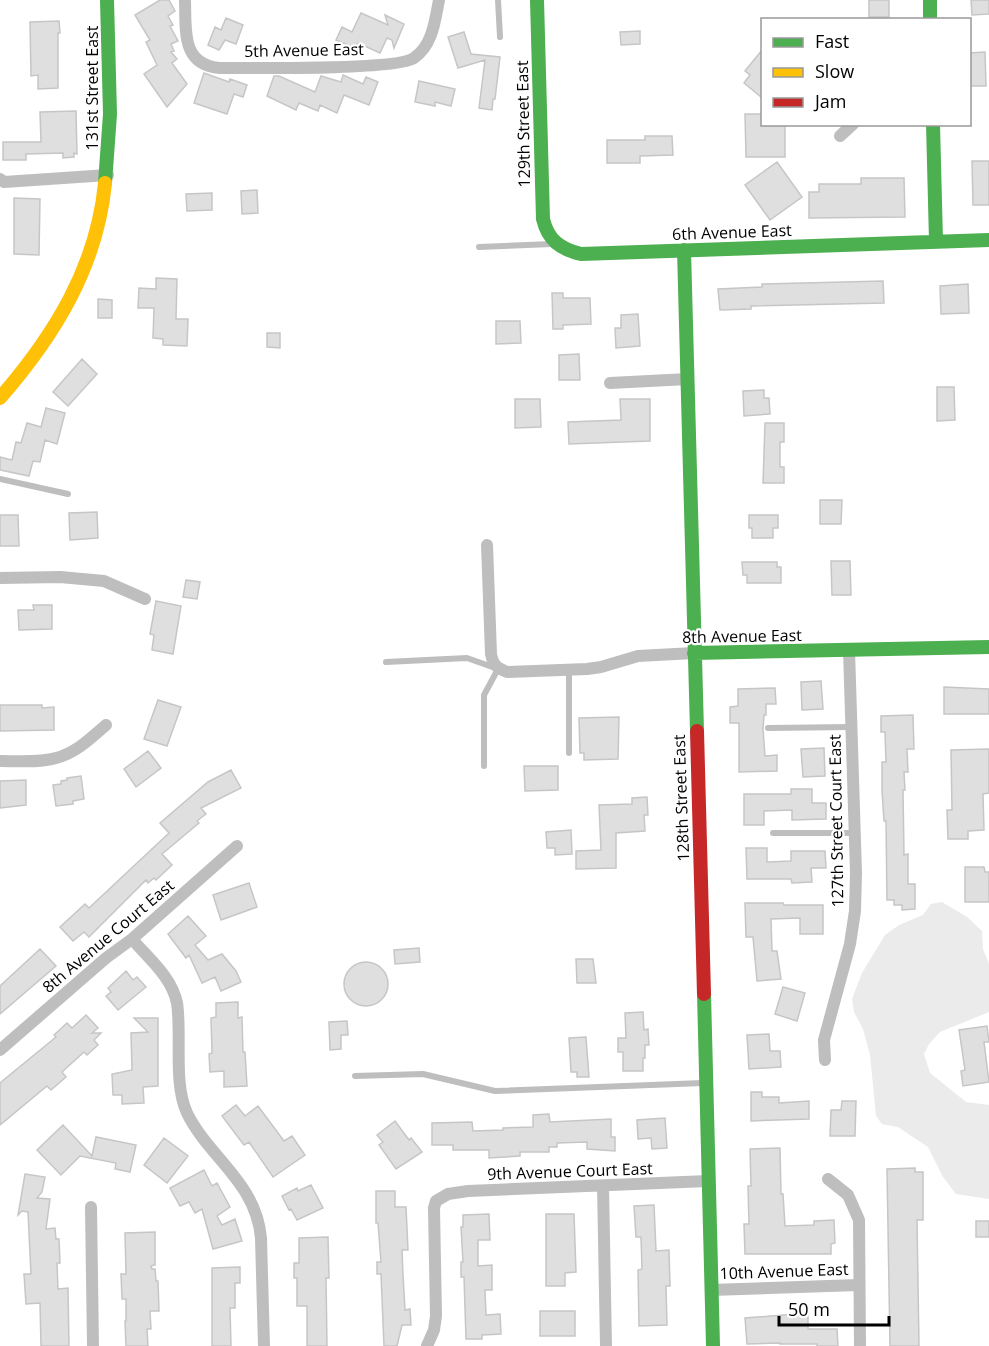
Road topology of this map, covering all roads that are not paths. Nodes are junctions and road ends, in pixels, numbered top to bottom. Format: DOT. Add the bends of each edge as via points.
graph roads {
  1 [pos="107,0"];
  2 [pos="185,0"];
  3 [pos="439,0"];
  4 [pos="498,0"];
  5 [pos="537,0"];
  6 [pos="930,0"];
  7 [pos="930,18"];
  8 [pos="500,37"];
  9 [pos="851,126"];
  10 [pos="933,126"];
  11 [pos="840,136"];
  12 [pos="108,175"];
  13 [pos="0,179"];
  14 [pos="989,240"];
  15 [pos="936,241"];
  16 [pos="555,244"];
  17 [pos="479,247"];
  18 [pos="684,250"];
  19 [pos="688,379"];
  20 [pos="610,383"];
  21 [pos="0,398"];
  22 [pos="0,479"];
  23 [pos="68,494"];
  24 [pos="488,545"];
  25 [pos="0,578"];
  26 [pos="145,599"];
  27 [pos="989,647"];
  28 [pos="849,650"];
  29 [pos="694,653"];
  30 [pos="386,662"];
  31 [pos="498,669"];
  32 [pos="568,670"];
  33 [pos="106,725"];
  34 [pos="851,727"];
  35 [pos="768,728"];
  36 [pos="569,753"];
  37 [pos="0,761"];
  38 [pos="484,766"];
  39 [pos="774,833"];
  40 [pos="854,833"];
  41 [pos="237,846"];
  42 [pos="132,939"];
  43 [pos="0,1050"];
  44 [pos="825,1060"];
  45 [pos="355,1076"];
  46 [pos="705,1083"];
  47 [pos="828,1179"];
  48 [pos="708,1181"];
  49 [pos="603,1186"];
  50 [pos="91,1207"];
  51 [pos="858,1285"];
  52 [pos="711,1290"];
  53 [pos="93,1346"];
  54 [pos="264,1346"];
  55 [pos="427,1346"];
  56 [pos="606,1346"];
  57 [pos="713,1346"];
  58 [pos="860,1346"];
  1 -- 12 [label="street, 131st Street East"];
  2 -- 3 [label="street, 5th Avenue East" via="186,44 200,63 220,68 322,67 413,60 429,41"];
  4 -- 8 [label="lane"];
  5 -- 16 [label="street, 129th Street East" via="543,219"];
  6 -- 7 [label="street"];
  9 -- 11 [label="street"];
  10 -- 15 [label="street"];
  12 -- 13 [label="street" via="4,182"];
  12 -- 21 [label="street, 131st Street East" via="96,237 73,296 37,354"];
  14 -- 15 [label="street, 6th Avenue East"];
  15 -- 18 [label="street, 6th Avenue East"];
  16 -- 17 [label="lane, 6th Avenue East"];
  16 -- 18 [label="street, 6th Avenue East" via="581,254"];
  18 -- 19 [label="street, 128th Street East"];
  19 -- 20 [label="street"];
  19 -- 29 [label="street, 128th Street East"];
  22 -- 23 [label="lane"];
  24 -- 31 [label="street" via="491,654"];
  25 -- 26 [label="street" via="104,581"];
  27 -- 28 [label="street, 8th Avenue East"];
  28 -- 29 [label="street, 8th Avenue East"];
  28 -- 34 [label="street, 127th Street Court East"];
  29 -- 32 [label="street, 8th Avenue East" via="638,656 601,667"];
  29 -- 46 [label="street, 128th Street East"];
  30 -- 31 [label="lane" via="467,658"];
  31 -- 32 [label="street, 8th Avenue East"];
  31 -- 38 [label="lane" via="484,695"];
  32 -- 36 [label="lane"];
  33 -- 37 [label="street" via="72,752 56,758"];
  34 -- 35 [label="lane"];
  34 -- 40 [label="street, 127th Street Court East"];
  39 -- 40 [label="lane"];
  40 -- 44 [label="street, 127th Street Court East" via="855,911 824,1040"];
  41 -- 42 [label="street, 8th Avenue Court East"];
  42 -- 43 [label="street, 8th Avenue Court East"];
  42 -- 54 [label="street" via="163,974 176,1001 180,1076 191,1120 255,1208 261,1238"];
  45 -- 46 [label="lane" via="423,1074 495,1091"];
  46 -- 48 [label="street, 128th Street East"];
  47 -- 51 [label="street" via="848,1195 859,1220"];
  48 -- 49 [label="street, 9th Avenue Court East"];
  48 -- 52 [label="street, 128th Street East"];
  49 -- 55 [label="street, 9th Avenue Court East" via="468,1191 448,1194 436,1201 436,1316"];
  49 -- 56 [label="street"];
  50 -- 53 [label="street"];
  51 -- 52 [label="street, 10th Avenue East"];
  51 -- 58 [label="street"];
  52 -- 57 [label="street, 128th Street East"];
}
